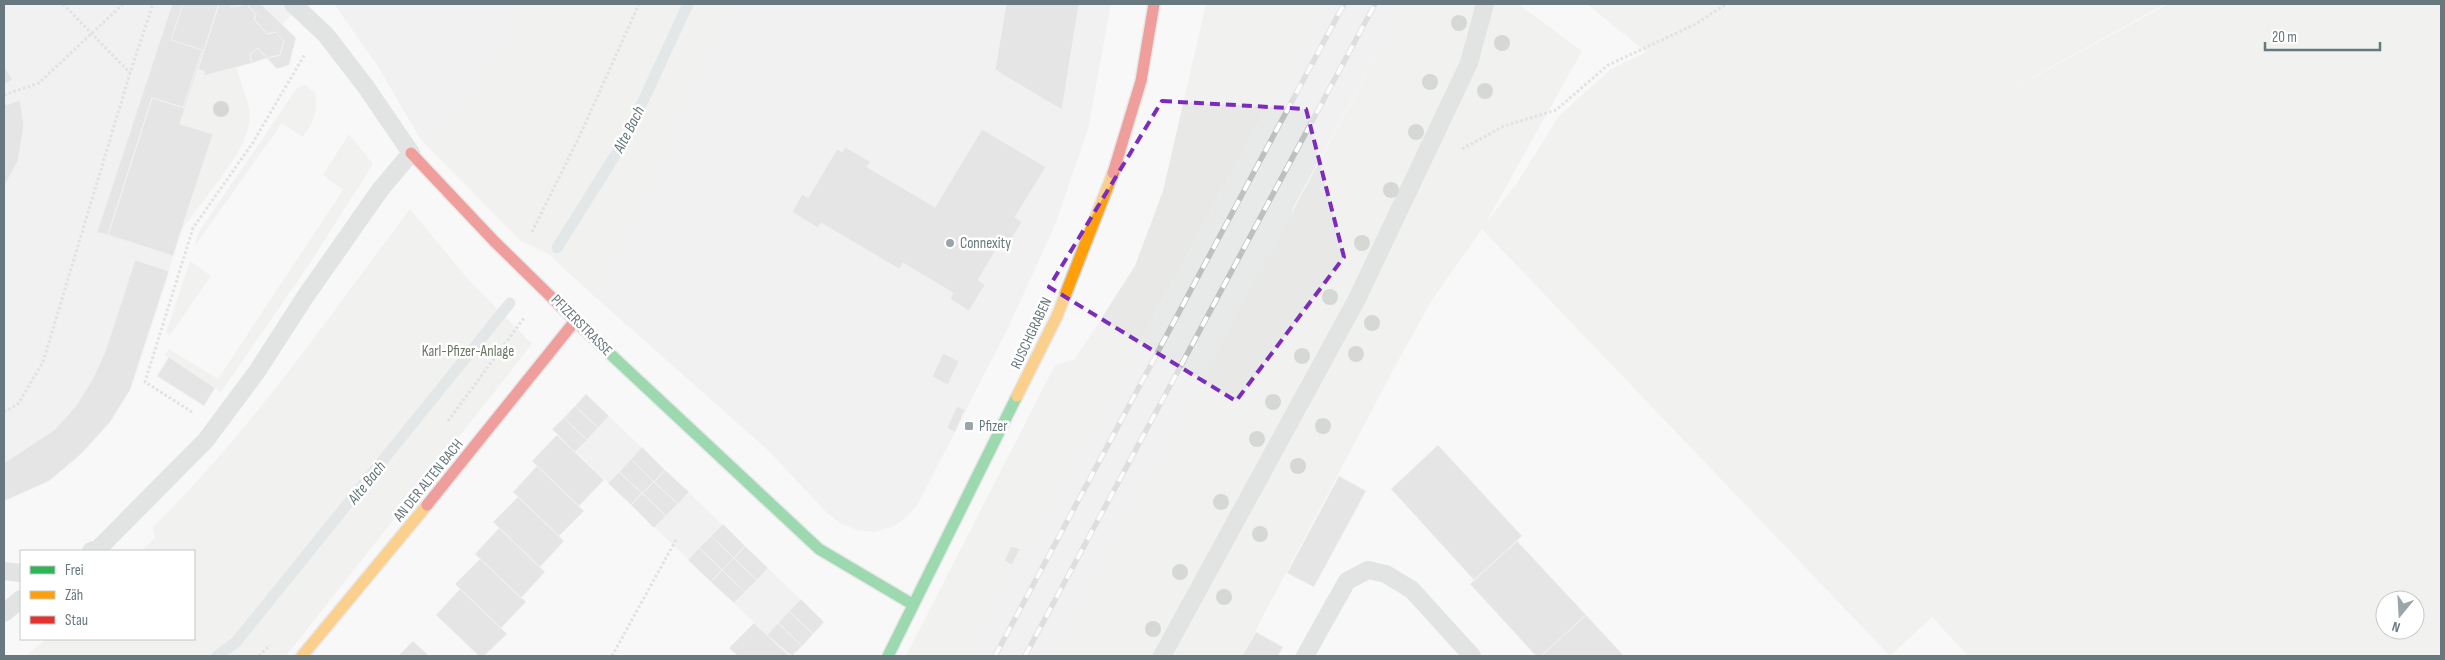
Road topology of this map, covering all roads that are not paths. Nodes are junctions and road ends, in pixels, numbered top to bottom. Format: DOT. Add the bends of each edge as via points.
graph roads {
  1 [pos="293,4"];
  2 [pos="1154,4"];
  3 [pos="1485,4"];
  4 [pos="411,153"];
  5 [pos="576,321"];
  6 [pos="94,550"];
  7 [pos="4,571"];
  8 [pos="20,573"];
  9 [pos="20,600"];
  10 [pos="912,604"];
  11 [pos="4,613"];
  12 [pos="302,656"];
  13 [pos="888,656"];
  14 [pos="1162,656"];
  15 [pos="1306,656"];
  16 [pos="1472,656"];
  1 -- 4 [label="lane, PFIZERSTRASSE" via="326,35"];
  2 -- 10 [label="street, RUSCHGRABEN" via="1141,81 1118,154 1057,316"];
  3 -- 14 [label="lane" via="1469,63 1358,299"];
  4 -- 5 [label="street, PFIZERSTRASSE"];
  4 -- 6 [label="lane" via="380,190 258,370 206,440"];
  5 -- 10 [label="street, PFIZERSTRASSE" via="819,548"];
  5 -- 12 [label="street, AN DER ALTEN BACH"];
  7 -- 8 [label="lane"];
  9 -- 11 [label="lane"];
  10 -- 13 [label="street, RUSCHGRABEN"];
  15 -- 16 [label="lane" via="1347,581 1368,570 1386,574 1412,590"];
}
